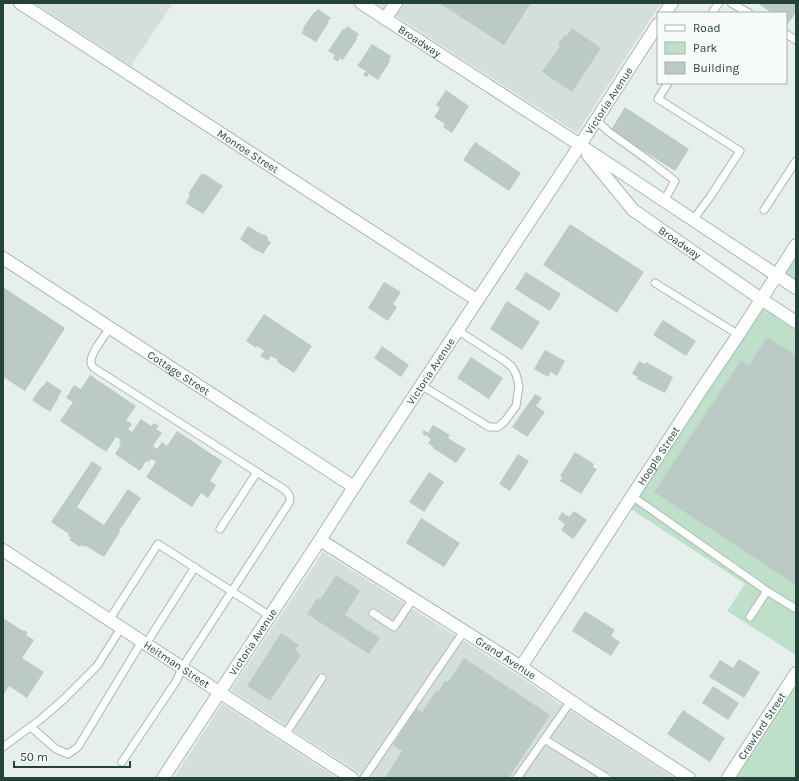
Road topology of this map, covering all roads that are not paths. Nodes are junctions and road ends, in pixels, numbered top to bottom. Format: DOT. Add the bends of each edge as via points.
graph roads {
  1 [pos="20,3"];
  2 [pos="361,3"];
  3 [pos="396,3"];
  4 [pos="672,3"];
  5 [pos="719,3"];
  6 [pos="731,3"];
  7 [pos="666,12"];
  8 [pos="713,12"];
  9 [pos="747,12"];
  10 [pos="386,19"];
  11 [pos="657,26"];
  12 [pos="787,35"];
  13 [pos="796,40"];
  14 [pos="667,84"];
  15 [pos="596,120"];
  16 [pos="580,145"];
  17 [pos="796,161"];
  18 [pos="664,200"];
  19 [pos="764,210"];
  20 [pos="693,220"];
  21 [pos="796,245"];
  22 [pos="3,258"];
  23 [pos="776,276"];
  24 [pos="655,283"];
  25 [pos="796,288"];
  26 [pos="761,299"];
  27 [pos="477,300"];
  28 [pos="796,322"];
  29 [pos="110,328"];
  30 [pos="457,330"];
  31 [pos="739,335"];
  32 [pos="421,385"];
  33 [pos="257,472"];
  34 [pos="354,486"];
  35 [pos="632,496"];
  36 [pos="220,528"];
  37 [pos="320,540"];
  38 [pos="3,550"];
  39 [pos="195,568"];
  40 [pos="232,591"];
  41 [pos="767,591"];
  42 [pos="413,598"];
  43 [pos="796,609"];
  44 [pos="373,613"];
  45 [pos="270,616"];
  46 [pos="750,617"];
  47 [pos="109,620"];
  48 [pos="121,628"];
  49 [pos="464,631"];
  50 [pos="144,643"];
  51 [pos="521,667"];
  52 [pos="182,668"];
  53 [pos="796,674"];
  54 [pos="322,678"];
  55 [pos="219,692"];
  56 [pos="570,701"];
  57 [pos="31,727"];
  58 [pos="285,734"];
  59 [pos="544,739"];
  60 [pos="3,747"];
  61 [pos="122,762"];
  62 [pos="164,778"];
  63 [pos="352,778"];
  64 [pos="364,778"];
  65 [pos="517,778"];
  66 [pos="607,778"];
  67 [pos="690,778"];
  68 [pos="728,778"];
  1 -- 27 [label="street, Monroe Street"];
  2 -- 10 [label="street, Broadway"];
  3 -- 10 [label="street"];
  4 -- 7 [label="street"];
  5 -- 8 [label="lane"];
  6 -- 9 [label="lane"];
  10 -- 16 [label="street, Broadway"];
  11 -- 15 [label="street, Victoria Avenue"];
  12 -- 13 [label="lane"];
  14 -- 20 [label="lane" via="658,99 740,151"];
  15 -- 16 [label="street, Victoria Avenue"];
  15 -- 18 [label="lane" via="675,182"];
  16 -- 18 [label="street, Broadway"];
  16 -- 26 [label="street, Broadway" via="633,210"];
  16 -- 27 [label="street, Victoria Avenue"];
  17 -- 19 [label="lane"];
  18 -- 20 [label="street, Broadway"];
  20 -- 23 [label="street, Broadway"];
  21 -- 23 [label="street, Hoople Street"];
  22 -- 29 [label="street, Cottage Street"];
  23 -- 25 [label="street, Broadway"];
  23 -- 26 [label="street, Hoople Street"];
  24 -- 31 [label="lane"];
  26 -- 28 [label="street, Broadway"];
  26 -- 31 [label="street, Hoople Street"];
  27 -- 30 [label="street, Victoria Avenue"];
  29 -- 33 [label="lane" via="93,354 91,362 94,368"];
  29 -- 34 [label="street, Cottage Street"];
  30 -- 32 [label="street, Victoria Avenue"];
  30 -- 32 [label="lane" via="512,367 519,386 516,406 498,427 489,427"];
  31 -- 35 [label="street, Hoople Street"];
  32 -- 34 [label="street, Victoria Avenue"];
  33 -- 36 [label="lane"];
  33 -- 40 [label="lane" via="286,490 291,498"];
  34 -- 37 [label="street, Victoria Avenue"];
  35 -- 41 [label="lane"];
  35 -- 51 [label="street, Hoople Street"];
  37 -- 42 [label="street, Grand Avenue"];
  37 -- 45 [label="street, Victoria Avenue"];
  38 -- 47 [label="street, Heitman Street"];
  39 -- 40 [label="lane"];
  39 -- 47 [label="lane" via="158,544"];
  39 -- 50 [label="lane"];
  40 -- 45 [label="lane"];
  40 -- 52 [label="lane"];
  41 -- 43 [label="lane"];
  41 -- 46 [label="lane"];
  42 -- 44 [label="lane" via="394,627"];
  42 -- 49 [label="street, Grand Avenue"];
  45 -- 55 [label="street, Victoria Avenue"];
  47 -- 48 [label="street, Heitman Street"];
  48 -- 50 [label="street, Heitman Street"];
  48 -- 57 [label="lane" via="97,666"];
  49 -- 51 [label="street, Grand Avenue"];
  49 -- 64 [label="lane"];
  50 -- 52 [label="street, Heitman Street"];
  50 -- 57 [label="lane" via="78,747 68,754 56,748"];
  51 -- 56 [label="street, Grand Avenue"];
  52 -- 55 [label="street, Heitman Street"];
  52 -- 61 [label="lane" via="177,680"];
  53 -- 68 [label="street, Crawford Street"];
  54 -- 58 [label="lane"];
  55 -- 58 [label="street, Heitman Street"];
  55 -- 62 [label="street, Victoria Avenue"];
  56 -- 59 [label="lane"];
  56 -- 67 [label="street, Grand Avenue"];
  57 -- 60 [label="lane"];
  58 -- 63 [label="street, Heitman Street"];
  59 -- 65 [label="lane"];
  59 -- 66 [label="lane"];
}
